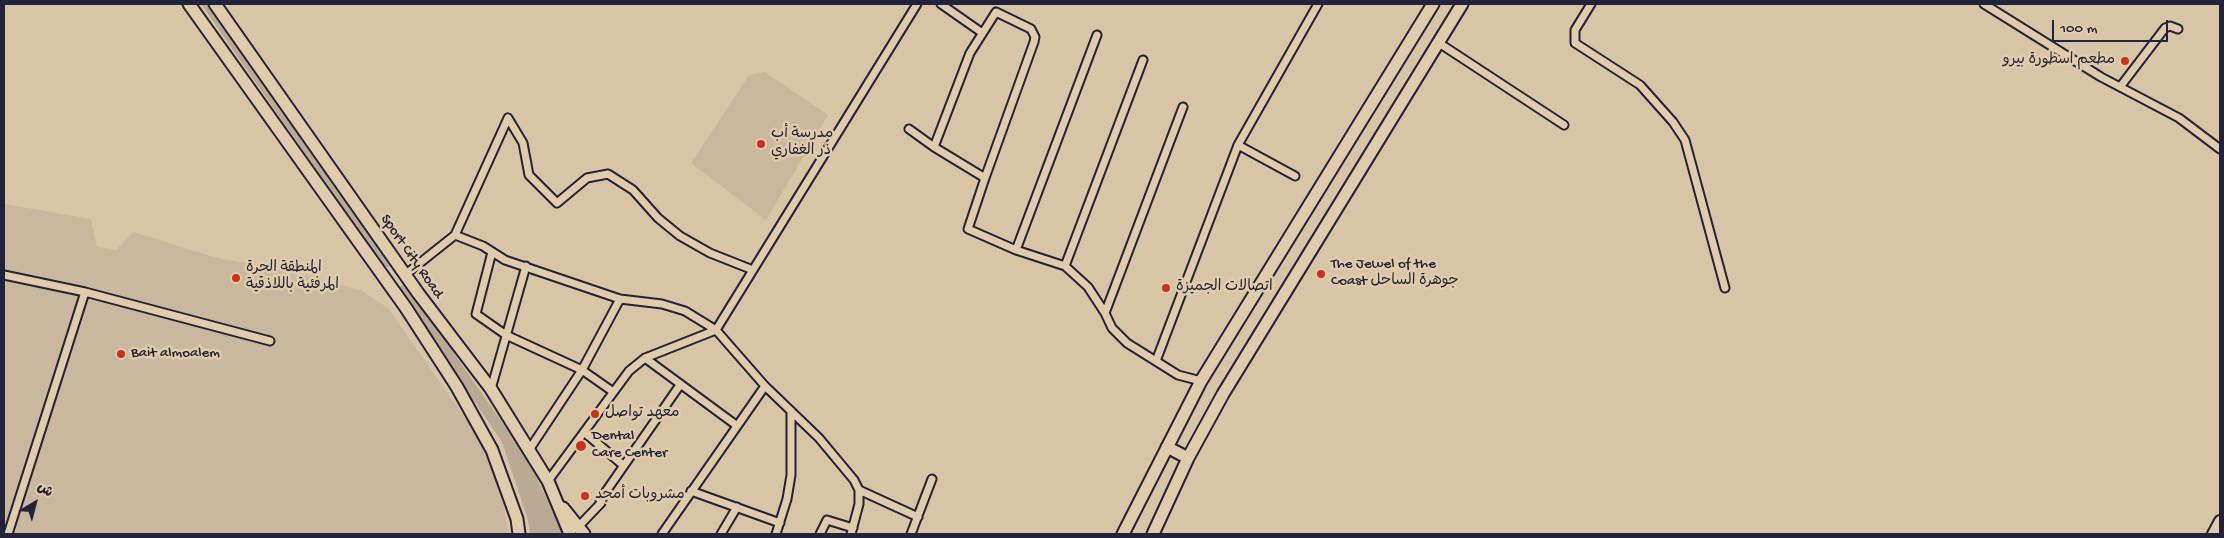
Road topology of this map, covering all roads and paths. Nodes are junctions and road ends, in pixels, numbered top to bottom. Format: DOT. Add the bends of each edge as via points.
graph roads {
  1 [pos="189,4"];
  2 [pos="215,4"];
  3 [pos="917,4"];
  4 [pos="941,4"];
  5 [pos="1318,4"];
  6 [pos="1432,4"];
  7 [pos="1462,4"];
  8 [pos="1591,4"];
  9 [pos="1984,4"];
  10 [pos="2178,29"];
  11 [pos="981,32"];
  12 [pos="1097,35"];
  13 [pos="1438,43"];
  14 [pos="1143,60"];
  15 [pos="2120,87"];
  16 [pos="1183,107"];
  17 [pos="1564,125"];
  18 [pos="909,129"];
  19 [pos="1238,145"];
  20 [pos="934,147"];
  21 [pos="2220,149"];
  22 [pos="1295,176"];
  23 [pos="985,178"];
  24 [pos="455,235"];
  25 [pos="1016,250"];
  26 [pos="492,252"];
  27 [pos="526,266"];
  28 [pos="1065,266"];
  29 [pos="753,270"];
  30 [pos="406,274"];
  31 [pos="4,275"];
  32 [pos="1725,288"];
  33 [pos="84,292"];
  34 [pos="620,299"];
  35 [pos="1105,313"];
  36 [pos="716,330"];
  37 [pos="506,335"];
  38 [pos="270,340"];
  39 [pos="645,358"];
  40 [pos="1156,361"];
  41 [pos="582,370"];
  42 [pos="1201,381"];
  43 [pos="680,385"];
  44 [pos="765,386"];
  45 [pos="491,389"];
  46 [pos="612,391"];
  47 [pos="791,412"];
  48 [pos="736,425"];
  49 [pos="584,432"];
  50 [pos="1167,447"];
  51 [pos="529,450"];
  52 [pos="1188,458"];
  53 [pos="623,465"];
  54 [pos="932,479"];
  55 [pos="548,481"];
  56 [pos="859,490"];
  57 [pos="691,491"];
  58 [pos="737,507"];
  59 [pos="918,517"];
  60 [pos="2220,521"];
  61 [pos="780,523"];
  62 [pos="852,531"];
  63 [pos="577,532"];
  64 [pos="8,534"];
  65 [pos="519,534"];
  66 [pos="662,534"];
  67 [pos="721,534"];
  68 [pos="776,534"];
  69 [pos="820,534"];
  70 [pos="911,534"];
  71 [pos="1123,534"];
  72 [pos="1153,534"];
  73 [pos="2213,534"];
  1 -- 65 [label="main road" via="406,308 457,387 492,450 517,519"];
  2 -- 30 [label="main road, Sport City Road"];
  3 -- 29 [label="street"];
  4 -- 11 [label="street"];
  5 -- 19 [label="street"];
  6 -- 42 [label="main road"];
  7 -- 13 [label="main road"];
  8 -- 32 [label="street" via="1575,30 1575,43 1640,85 1685,140"];
  9 -- 15 [label="street"];
  10 -- 15 [label="street" via="2165,28"];
  11 -- 20 [label="street"];
  11 -- 23 [label="street" via="996,12 1031,29 1035,37"];
  12 -- 25 [label="street"];
  13 -- 17 [label="street"];
  13 -- 52 [label="main road" via="1223,394"];
  14 -- 28 [label="street"];
  15 -- 21 [label="street" via="2180,118"];
  16 -- 35 [label="street"];
  18 -- 20 [label="street"];
  19 -- 22 [label="street"];
  19 -- 40 [label="street"];
  20 -- 23 [label="street"];
  23 -- 25 [label="street" via="968,228"];
  24 -- 26 [label="street"];
  24 -- 29 [label="street" via="508,118 523,143 529,175 557,203 587,178 608,174 633,190 658,218 680,236 710,254"];
  24 -- 30 [label="street"];
  25 -- 28 [label="street"];
  26 -- 27 [label="street" via="504,260"];
  26 -- 37 [label="street" via="476,314"];
  27 -- 34 [label="street"];
  27 -- 37 [label="street"];
  28 -- 35 [label="street" via="1088,287"];
  29 -- 36 [label="street"];
  30 -- 45 [label="main road, Sport City Road"];
  31 -- 33 [label="street"];
  33 -- 38 [label="street"];
  33 -- 64 [label="street"];
  34 -- 36 [label="street" via="674,307"];
  34 -- 41 [label="street"];
  35 -- 40 [label="street" via="1112,328 1127,343"];
  36 -- 39 [label="street"];
  36 -- 44 [label="street"];
  37 -- 41 [label="street"];
  37 -- 45 [label="street"];
  39 -- 43 [label="street"];
  39 -- 46 [label="street"];
  40 -- 42 [label="street" via="1178,375"];
  41 -- 46 [label="street"];
  41 -- 51 [label="street"];
  42 -- 50 [label="main road"];
  43 -- 48 [label="street"];
  43 -- 53 [label="street"];
  44 -- 47 [label="street"];
  44 -- 48 [label="street"];
  45 -- 51 [label="main road, Sport City Road"];
  46 -- 49 [label="street"];
  47 -- 56 [label="street" via="819,438"];
  47 -- 61 [label="street" via="791,475"];
  48 -- 57 [label="street"];
  49 -- 53 [label="street"];
  49 -- 55 [label="street"];
  50 -- 52 [label="main road"];
  50 -- 71 [label="main road"];
  51 -- 55 [label="main road, Sport City Road"];
  52 -- 72 [label="main road"];
  53 -- 63 [label="street" via="601,503"];
  54 -- 59 [label="street"];
  55 -- 63 [label="main road, Sport City Road" via="554,497"];
  56 -- 59 [label="street"];
  56 -- 62 [label="street"];
  57 -- 58 [label="street"];
  57 -- 66 [label="street"];
  58 -- 61 [label="street"];
  58 -- 67 [label="street"];
  59 -- 70 [label="street"];
  60 -- 73 [label="street"];
  61 -- 68 [label="street"];
  62 -- 69 [label="street" via="827,520"];
}
